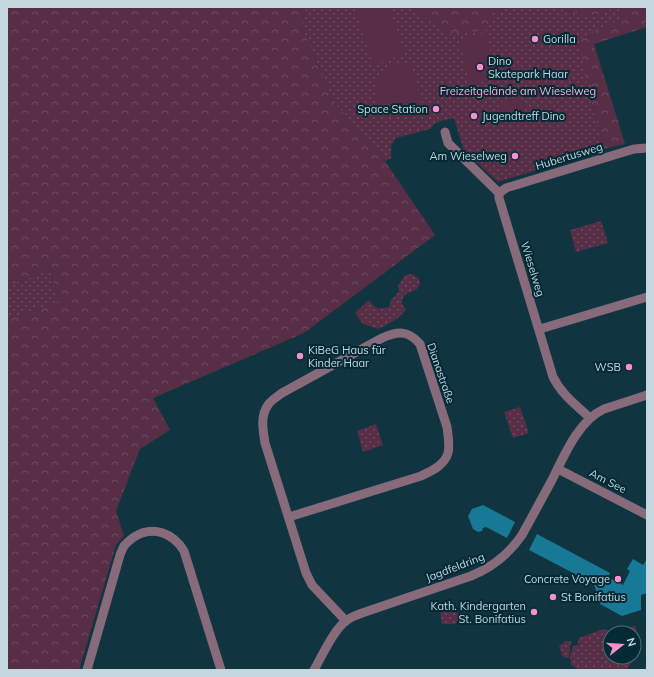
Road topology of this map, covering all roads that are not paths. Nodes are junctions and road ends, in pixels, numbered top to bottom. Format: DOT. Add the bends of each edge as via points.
graph roads {
  1 [pos="445,132"];
  2 [pos="647,148"];
  3 [pos="499,193"];
  4 [pos="647,297"];
  5 [pos="540,330"];
  6 [pos="647,396"];
  7 [pos="590,418"];
  8 [pos="558,469"];
  9 [pos="647,515"];
  10 [pos="289,517"];
  11 [pos="346,621"];
  12 [pos="88,670"];
  13 [pos="221,670"];
  14 [pos="314,670"];
  1 -- 3 [label="street" via="448,143"];
  2 -- 3 [label="street, Hubertusweg" via="624,152 506,188"];
  3 -- 5 [label="street, Wieselweg"];
  4 -- 5 [label="street"];
  5 -- 7 [label="street, Wieselweg" via="558,386"];
  6 -- 7 [label="street, Jagdfeldring" via="604,409"];
  7 -- 8 [label="street, Jagdfeldring" via="574,437"];
  8 -- 9 [label="street, Am See"];
  8 -- 11 [label="street, Jagdfeldring" via="522,535 508,553 492,566"];
  10 -- 10 [label="street, Dianastraße" via="265,443 262,422 267,406 282,393 382,338 400,333 414,338 420,344 447,427 448,454 442,464 421,476"];
  10 -- 11 [label="street, Dianastraße" via="312,585"];
  11 -- 14 [label="street, Jagdfeldring" via="336,631"];
  12 -- 13 [label="street" via="120,554 124,545 131,539 147,531 172,537 184,551"];
}
